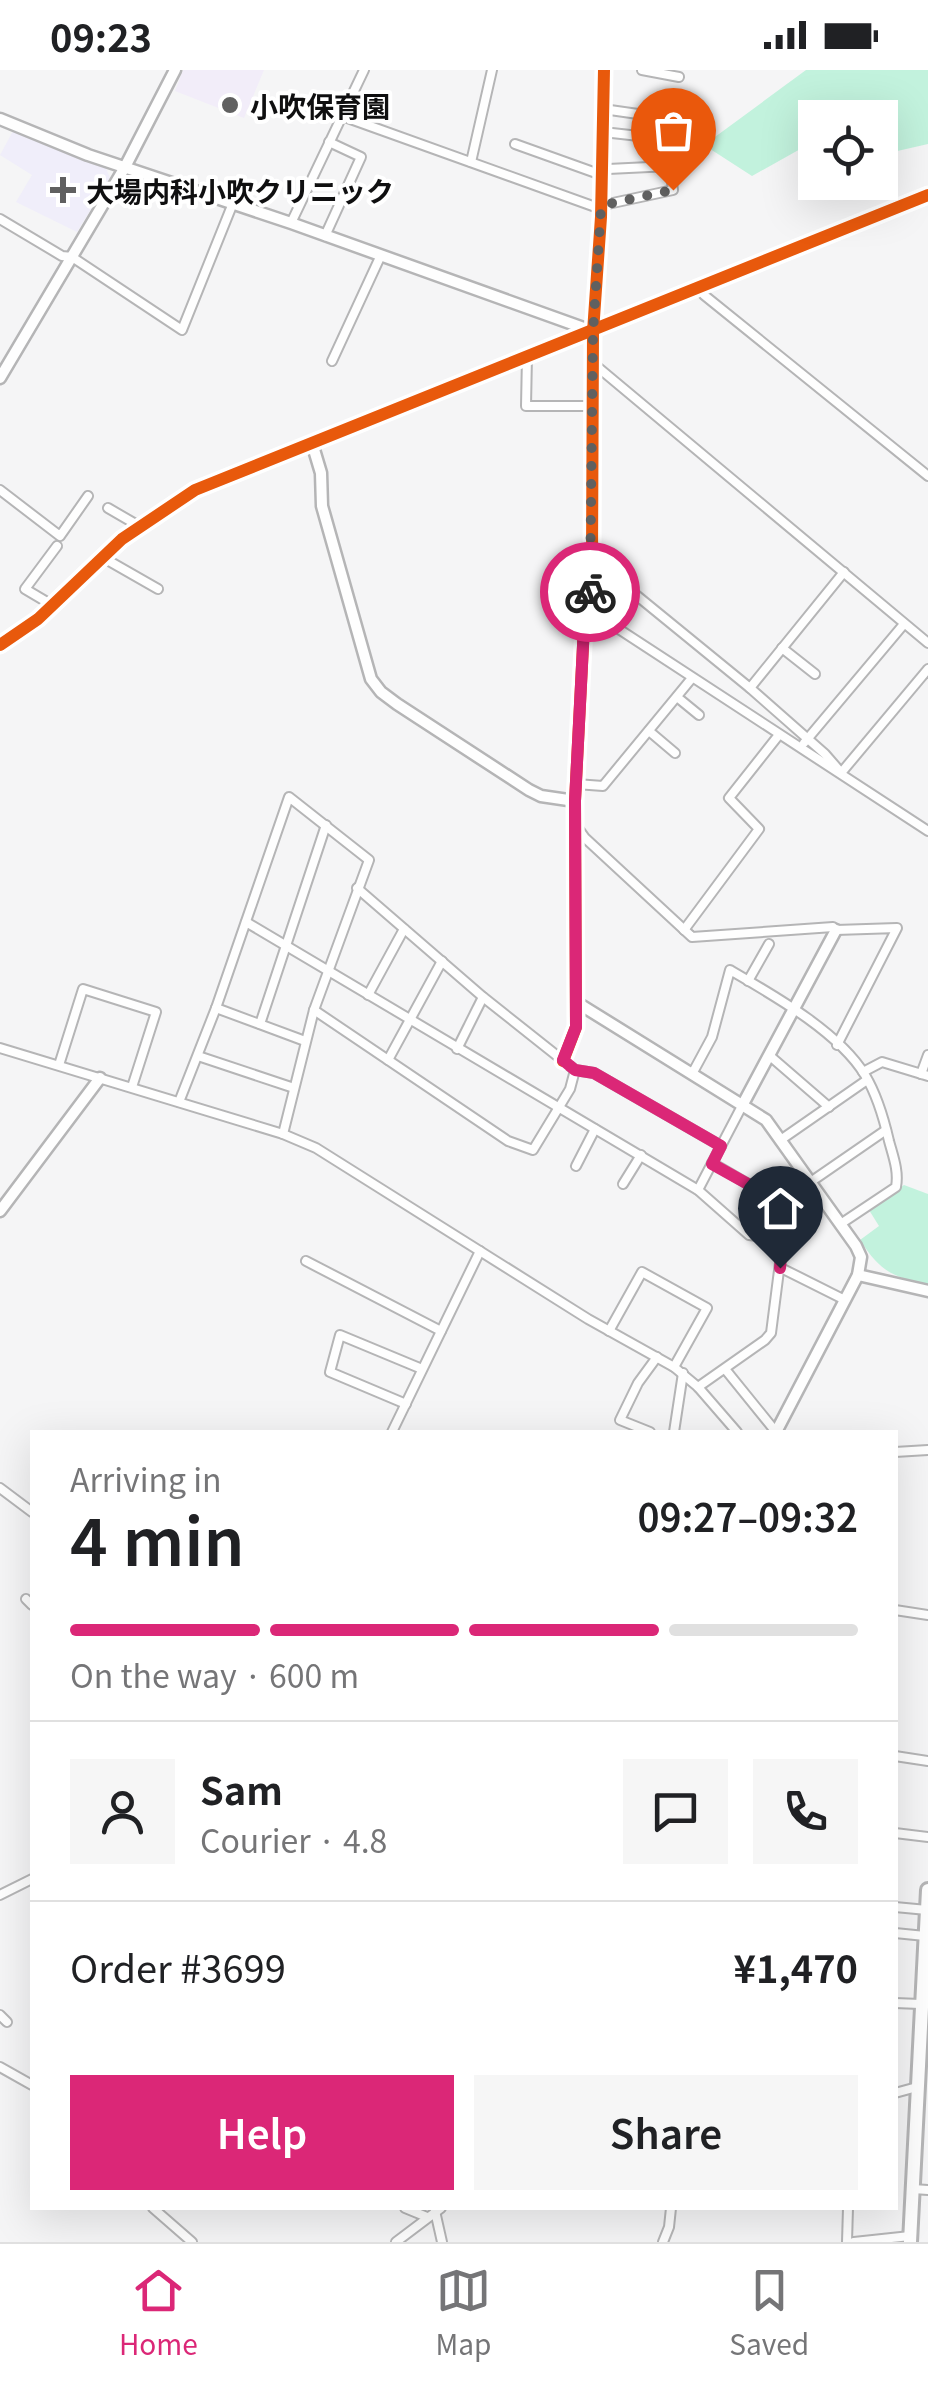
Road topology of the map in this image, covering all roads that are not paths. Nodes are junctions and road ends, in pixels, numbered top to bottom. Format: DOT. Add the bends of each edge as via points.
graph roads {
  1 [pos="176,70"];
  2 [pos="364,70"];
  3 [pos="492,70"];
  4 [pos="604,70"];
  5 [pos="642,70"];
  6 [pos="679,77"];
  7 [pos="603,109"];
  8 [pos="342,116"];
  9 [pos="666,118"];
  10 [pos="0,120"];
  11 [pos="602,132"];
  12 [pos="329,142"];
  13 [pos="515,144"];
  14 [pos="472,162"];
  15 [pos="670,166"];
  16 [pos="126,168"];
  17 [pos="602,170"];
  18 [pos="928,195"];
  19 [pos="233,204"];
  20 [pos="601,209"];
  21 [pos="0,220"];
  22 [pos="290,223"];
  23 [pos="325,236"];
  24 [pos="381,255"];
  25 [pos="72,257"];
  26 [pos="702,285"];
  27 [pos="593,332"];
  28 [pos="526,356"];
  29 [pos="332,361"];
  30 [pos="594,364"];
  31 [pos="0,378"];
  32 [pos="594,406"];
  33 [pos="312,443"];
  34 [pos="928,476"];
  35 [pos="0,490"];
  36 [pos="88,496"];
  37 [pos="108,508"];
  38 [pos="140,526"];
  39 [pos="57,546"];
  40 [pos="102,556"];
  41 [pos="592,559"];
  42 [pos="844,572"];
  43 [pos="158,590"];
  44 [pos="52,606"];
  45 [pos="585,607"];
  46 [pos="904,624"];
  47 [pos="928,642"];
  48 [pos="0,645"];
  49 [pos="782,648"];
  50 [pos="928,669"];
  51 [pos="815,674"];
  52 [pos="692,678"];
  53 [pos="750,688"];
  54 [pos="676,696"];
  55 [pos="699,715"];
  56 [pos="649,731"];
  57 [pos="778,736"];
  58 [pos="807,739"];
  59 [pos="799,748"];
  60 [pos="675,753"];
  61 [pos="841,773"];
  62 [pos="576,784"];
  63 [pos="575,801"];
  64 [pos="575,824"];
  65 [pos="326,826"];
  66 [pos="928,832"];
  67 [pos="357,888"];
  68 [pos="246,922"];
  69 [pos="404,928"];
  70 [pos="684,930"];
  71 [pos="836,930"];
  72 [pos="769,944"];
  73 [pos="286,946"];
  74 [pos="442,961"];
  75 [pos="328,970"];
  76 [pos="748,981"];
  77 [pos="368,995"];
  78 [pos="483,997"];
  79 [pos="576,1002"];
  80 [pos="216,1008"];
  81 [pos="795,1008"];
  82 [pos="314,1010"];
  83 [pos="411,1022"];
  84 [pos="260,1024"];
  85 [pos="305,1040"];
  86 [pos="836,1045"];
  87 [pos="0,1048"];
  88 [pos="457,1049"];
  89 [pos="928,1055"];
  90 [pos="198,1056"];
  91 [pos="770,1056"];
  92 [pos="388,1060"];
  93 [pos="563,1060"];
  94 [pos="58,1065"];
  95 [pos="575,1070"];
  96 [pos="692,1074"];
  97 [pos="924,1075"];
  98 [pos="865,1076"];
  99 [pos="100,1078"];
  100 [pos="132,1088"];
  101 [pos="294,1088"];
  102 [pos="179,1102"];
  103 [pos="744,1104"];
  104 [pos="829,1106"];
  105 [pos="558,1107"];
  106 [pos="596,1130"];
  107 [pos="886,1130"];
  108 [pos="283,1134"];
  109 [pos="782,1139"];
  110 [pos="721,1146"];
  111 [pos="641,1156"];
  112 [pos="712,1164"];
  113 [pos="576,1166"];
  114 [pos="812,1181"];
  115 [pos="623,1184"];
  116 [pos="698,1190"];
  117 [pos="0,1212"];
  118 [pos="842,1223"];
  119 [pos="779,1239"];
  120 [pos="480,1251"];
  121 [pos="306,1261"];
  122 [pos="780,1268"];
  123 [pos="858,1275"];
  124 [pos="928,1291"];
  125 [pos="845,1300"];
  126 [pos="442,1331"];
  127 [pos="609,1331"];
  128 [pos="656,1356"];
  129 [pos="674,1367"];
  130 [pos="422,1369"];
  131 [pos="724,1370"];
  132 [pos="684,1374"];
  133 [pos="698,1387"];
  134 [pos="406,1404"];
  135 [pos="393,1430"];
  136 [pos="645,1430"];
  137 [pos="674,1430"];
  138 [pos="735,1430"];
  139 [pos="774,1430"];
  140 [pos="777,1430"];
  141 [pos="928,1450"];
  142 [pos="898,1452"];
  143 [pos="0,1488"];
  144 [pos="30,1510"];
  145 [pos="898,1610"];
  146 [pos="928,1615"];
  147 [pos="898,1756"];
  148 [pos="928,1761"];
  149 [pos="898,1833"];
  150 [pos="928,1837"];
  151 [pos="30,1881"];
  152 [pos="928,1890"];
  153 [pos="0,1895"];
  154 [pos="898,1908"];
  155 [pos="927,1910"];
  156 [pos="898,1932"];
  157 [pos="925,1936"];
  158 [pos="925,1984"];
  159 [pos="898,2003"];
  160 [pos="920,2004"];
  161 [pos="0,2066"];
  162 [pos="921,2080"];
  163 [pos="30,2085"];
  164 [pos="898,2092"];
  165 [pos="912,2189"];
  166 [pos="928,2190"];
  167 [pos="156,2210"];
  168 [pos="671,2210"];
  169 [pos="848,2210"];
  170 [pos="434,2212"];
  171 [pos="910,2239"];
  172 [pos="192,2242"];
  173 [pos="396,2242"];
  174 [pos="442,2242"];
  175 [pos="663,2242"];
  176 [pos="851,2242"];
  1 -- 16 [label="street"];
  2 -- 8 [label="street"];
  3 -- 14 [label="street"];
  4 -- 7 [label="street"];
  5 -- 6 [label="street"];
  7 -- 9 [label="street"];
  7 -- 11 [label="street"];
  8 -- 12 [label="street"];
  8 -- 14 [label="street"];
  10 -- 16 [label="street"];
  11 -- 15 [label="street" via="666,140"];
  11 -- 17 [label="street"];
  12 -- 22 [label="street"];
  12 -- 23 [label="street" via="360,157"];
  13 -- 17 [label="street"];
  14 -- 20 [label="street"];
  15 -- 17 [label="street"];
  15 -- 20 [label="street" via="673,190"];
  16 -- 19 [label="street"];
  16 -- 25 [label="street"];
  17 -- 20 [label="street"];
  18 -- 26 [label="street"];
  19 -- 22 [label="street"];
  19 -- 25 [label="street" via="182,330"];
  20 -- 27 [label="street"];
  21 -- 25 [label="street"];
  22 -- 23 [label="street"];
  23 -- 24 [label="street"];
  24 -- 27 [label="street"];
  24 -- 29 [label="street"];
  25 -- 31 [label="street"];
  26 -- 27 [label="street"];
  26 -- 34 [label="street" via="704,295"];
  27 -- 28 [label="street"];
  27 -- 30 [label="street"];
  28 -- 32 [label="street" via="526,406"];
  28 -- 33 [label="street"];
  30 -- 32 [label="street"];
  30 -- 42 [label="street"];
  32 -- 41 [label="street"];
  33 -- 38 [label="street" via="195,490"];
  33 -- 63 [label="street" via="322,506 371,679 397,704 529,790"];
  35 -- 36 [label="street" via="60,536"];
  37 -- 38 [label="street"];
  38 -- 40 [label="street"];
  39 -- 44 [label="street" via="25,589"];
  40 -- 43 [label="street"];
  40 -- 44 [label="street"];
  41 -- 45 [label="street"];
  41 -- 53 [label="street"];
  42 -- 46 [label="street"];
  42 -- 49 [label="street"];
  44 -- 48 [label="street"];
  45 -- 52 [label="street"];
  45 -- 62 [label="street"];
  46 -- 47 [label="street"];
  46 -- 58 [label="street"];
  49 -- 51 [label="street"];
  49 -- 53 [label="street"];
  50 -- 61 [label="street"];
  52 -- 54 [label="street"];
  52 -- 57 [label="street"];
  53 -- 58 [label="street"];
  54 -- 55 [label="street"];
  54 -- 56 [label="street"];
  56 -- 60 [label="street"];
  56 -- 62 [label="street" via="603,786"];
  57 -- 59 [label="street"];
  57 -- 70 [label="street" via="729,798 759,829"];
  58 -- 59 [label="street"];
  58 -- 61 [label="street"];
  59 -- 61 [label="street"];
  61 -- 66 [label="street"];
  62 -- 63 [label="street"];
  63 -- 64 [label="street"];
  64 -- 70 [label="street"];
  64 -- 79 [label="street"];
  65 -- 67 [label="street" via="369,860"];
  65 -- 68 [label="street" via="290,797"];
  65 -- 73 [label="street"];
  67 -- 69 [label="street"];
  67 -- 75 [label="street"];
  68 -- 73 [label="street"];
  68 -- 80 [label="street"];
  69 -- 74 [label="street"];
  69 -- 77 [label="street"];
  70 -- 71 [label="street" via="692,937"];
  71 -- 81 [label="street"];
  71 -- 86 [label="street" via="897,928"];
  72 -- 76 [label="street"];
  73 -- 75 [label="street"];
  73 -- 84 [label="street"];
  74 -- 78 [label="street"];
  74 -- 83 [label="street"];
  75 -- 77 [label="street"];
  75 -- 82 [label="street"];
  76 -- 81 [label="street"];
  76 -- 96 [label="street" via="730,970 712,1037"];
  77 -- 83 [label="street"];
  78 -- 88 [label="street"];
  78 -- 93 [label="street"];
  79 -- 93 [label="street" via="573,1040"];
  79 -- 96 [label="street"];
  80 -- 84 [label="street"];
  80 -- 90 [label="street"];
  81 -- 86 [label="street"];
  81 -- 91 [label="street"];
  82 -- 85 [label="street"];
  82 -- 92 [label="street"];
  83 -- 88 [label="street"];
  83 -- 92 [label="street"];
  84 -- 85 [label="street"];
  85 -- 101 [label="street"];
  86 -- 98 [label="street"];
  87 -- 94 [label="street"];
  88 -- 105 [label="street"];
  89 -- 97 [label="street"];
  90 -- 101 [label="street"];
  90 -- 102 [label="street"];
  91 -- 103 [label="street"];
  91 -- 104 [label="street"];
  92 -- 105 [label="street" via="508,1141 532,1150"];
  93 -- 95 [label="street"];
  94 -- 99 [label="street"];
  94 -- 100 [label="street" via="83,989 156,1012"];
  95 -- 105 [label="street"];
  95 -- 110 [label="street" via="594,1073"];
  96 -- 103 [label="street"];
  97 -- 98 [label="street" via="882,1062"];
  98 -- 104 [label="street"];
  98 -- 107 [label="street"];
  99 -- 100 [label="street"];
  99 -- 117 [label="street"];
  100 -- 102 [label="street"];
  101 -- 108 [label="street"];
  102 -- 108 [label="street"];
  103 -- 109 [label="street"];
  103 -- 110 [label="street"];
  104 -- 109 [label="street"];
  105 -- 106 [label="street"];
  106 -- 111 [label="street"];
  106 -- 113 [label="street"];
  107 -- 114 [label="street"];
  107 -- 118 [label="street" via="896,1186"];
  108 -- 120 [label="street"];
  109 -- 114 [label="street"];
  110 -- 112 [label="street"];
  111 -- 115 [label="street"];
  111 -- 116 [label="street"];
  112 -- 116 [label="street"];
  112 -- 119 [label="street" via="755,1188"];
  114 -- 118 [label="street"];
  116 -- 119 [label="street" via="749,1235"];
  118 -- 123 [label="street" via="861,1257"];
  119 -- 122 [label="street"];
  120 -- 126 [label="street"];
  120 -- 127 [label="street"];
  121 -- 126 [label="street"];
  122 -- 125 [label="street"];
  122 -- 131 [label="street" via="771,1333"];
  123 -- 124 [label="street"];
  123 -- 125 [label="street"];
  125 -- 140 [label="street"];
  126 -- 130 [label="street"];
  127 -- 128 [label="street"];
  127 -- 129 [label="street" via="642,1272 707,1308"];
  128 -- 129 [label="street"];
  128 -- 136 [label="street" via="620,1420"];
  129 -- 132 [label="street"];
  130 -- 134 [label="street"];
  130 -- 134 [label="street" via="340,1336 330,1372"];
  131 -- 133 [label="street"];
  131 -- 139 [label="street"];
  132 -- 133 [label="street"];
  132 -- 137 [label="street"];
  133 -- 138 [label="street"];
  134 -- 135 [label="street"];
  141 -- 142 [label="street"];
  143 -- 144 [label="street"];
  145 -- 146 [label="street"];
  147 -- 148 [label="street"];
  149 -- 150 [label="street"];
  151 -- 153 [label="street"];
  152 -- 155 [label="main road"];
  154 -- 155 [label="street"];
  155 -- 157 [label="main road"];
  156 -- 157 [label="street"];
  157 -- 158 [label="main road"];
  158 -- 160 [label="main road"];
  159 -- 160 [label="street"];
  160 -- 162 [label="main road"];
  161 -- 163 [label="street"];
  162 -- 164 [label="street"];
  162 -- 165 [label="main road"];
  165 -- 166 [label="street"];
  165 -- 171 [label="main road"];
  167 -- 172 [label="street"];
  168 -- 175 [label="street"];
  169 -- 176 [label="street"];
  170 -- 173 [label="street"];
  170 -- 174 [label="street"];
  171 -- 176 [label="street"];
}
